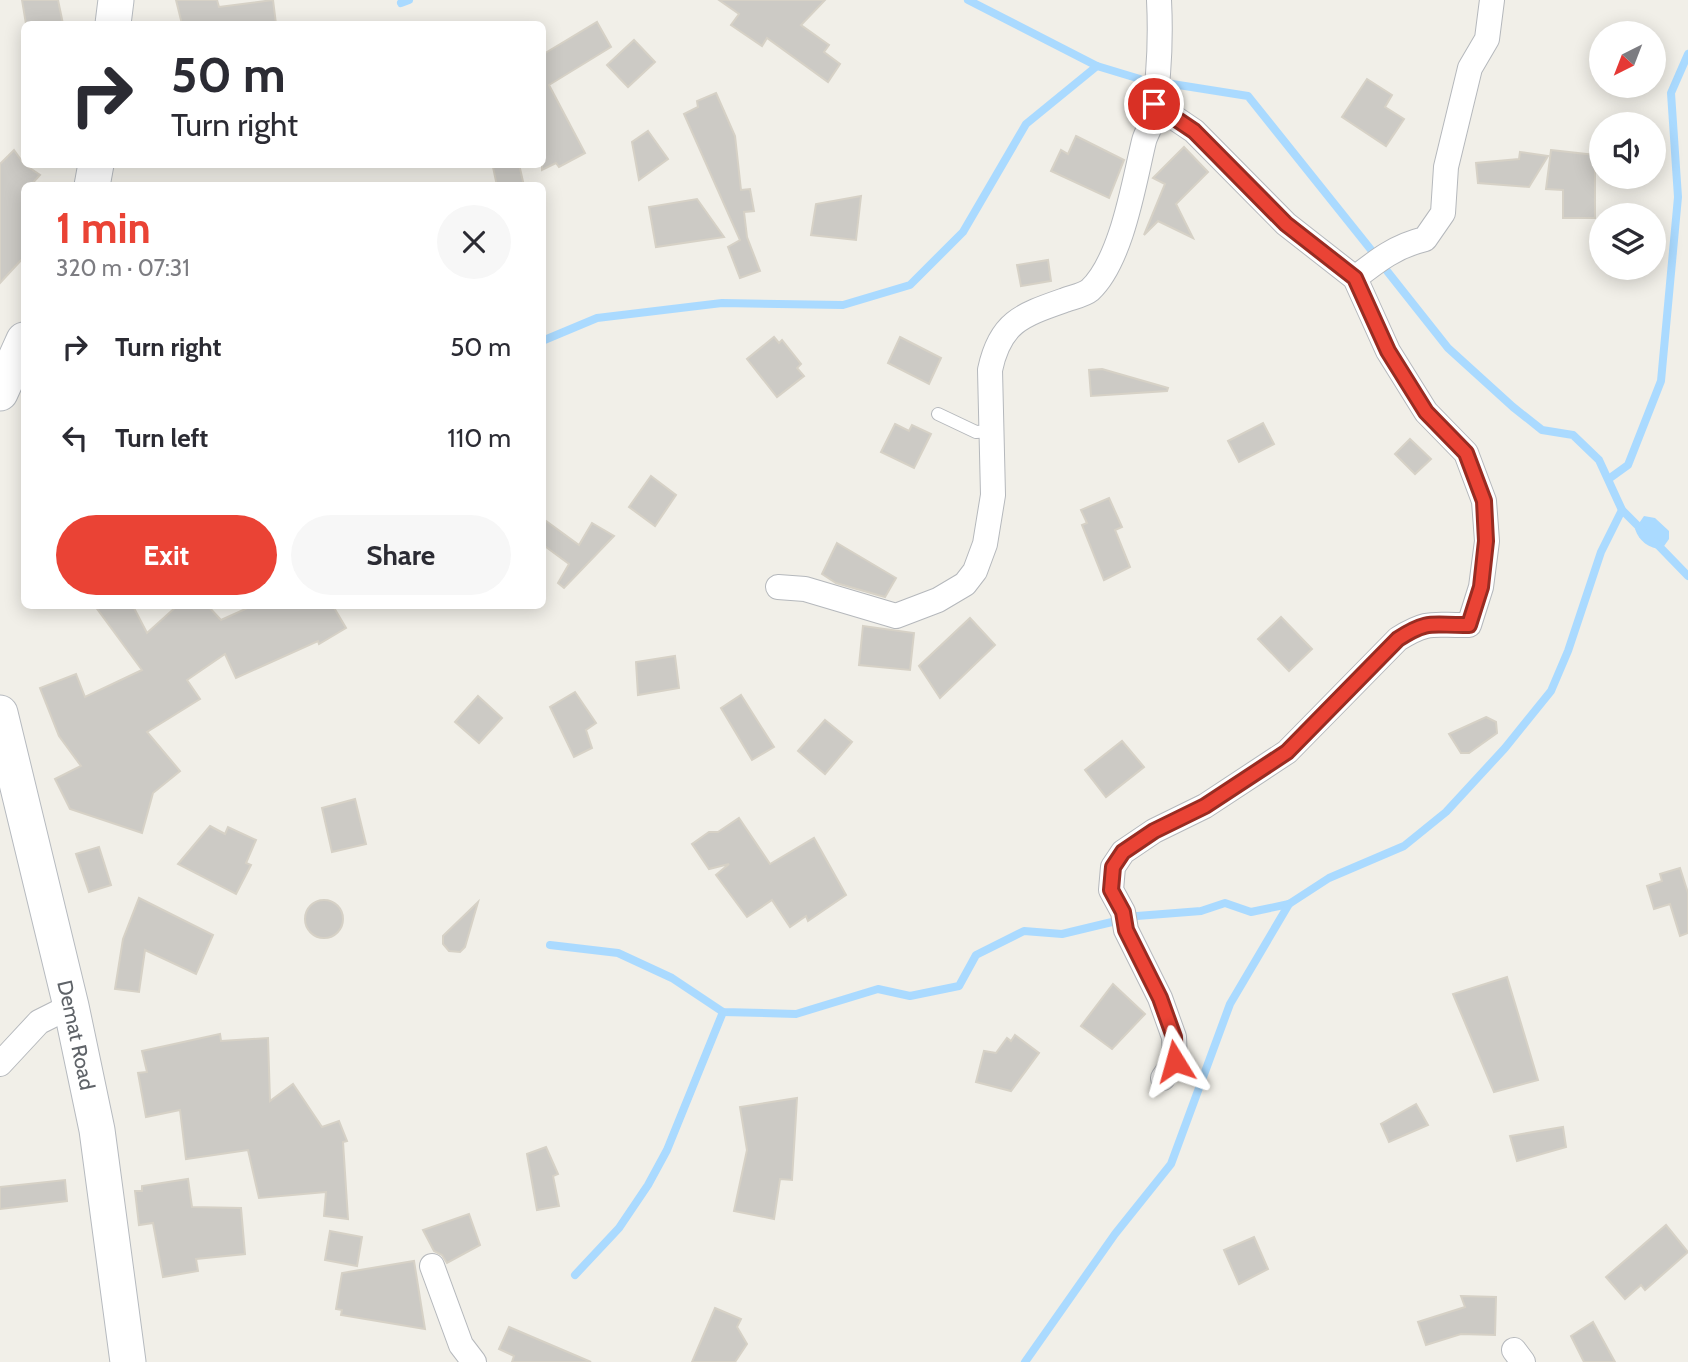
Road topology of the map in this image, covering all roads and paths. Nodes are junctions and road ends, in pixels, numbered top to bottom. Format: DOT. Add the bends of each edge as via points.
graph roads {
  1 [pos="116,0"];
  2 [pos="1159,0"];
  3 [pos="1492,0"];
  4 [pos="113,21"];
  5 [pos="1154,104"];
  6 [pos="1355,278"];
  7 [pos="21,347"];
  8 [pos="0,393"];
  9 [pos="938,414"];
  10 [pos="992,430"];
  11 [pos="778,587"];
  12 [pos="0,713"];
  13 [pos="71,1006"];
  14 [pos="0,1063"];
  15 [pos="1163,1077"];
  16 [pos="432,1266"];
  17 [pos="128,1362"];
  18 [pos="474,1362"];
  1 -- 4 [label="street"];
  2 -- 5 [label="street" via="1160,53"];
  3 -- 6 [label="street" via="1487,39 1470,68 1446,167 1443,213 1425,239 1384,255"];
  5 -- 6 [label="street" via="1194,131 1286,224"];
  5 -- 10 [label="street" via="1131,205 1097,281 1088,292 1011,323 994,352 990,370"];
  6 -- 15 [label="street" via="1388,351 1426,412 1466,453 1484,501 1486,541 1475,610 1469,625 1431,622 1398,639 1287,752 1123,852 1113,867 1111,890 1174,1037 1175,1061"];
  7 -- 8 [label="street"];
  9 -- 10 [label="lane" via="976,432"];
  10 -- 11 [label="street" via="993,495 985,544 965,584 896,616 805,589"];
  12 -- 13 [label="street, Demat Road"];
  13 -- 14 [label="street" via="39,1022"];
  13 -- 17 [label="street, Demat Road" via="97,1130"];
  16 -- 18 [label="street" via="461,1345"];
}
